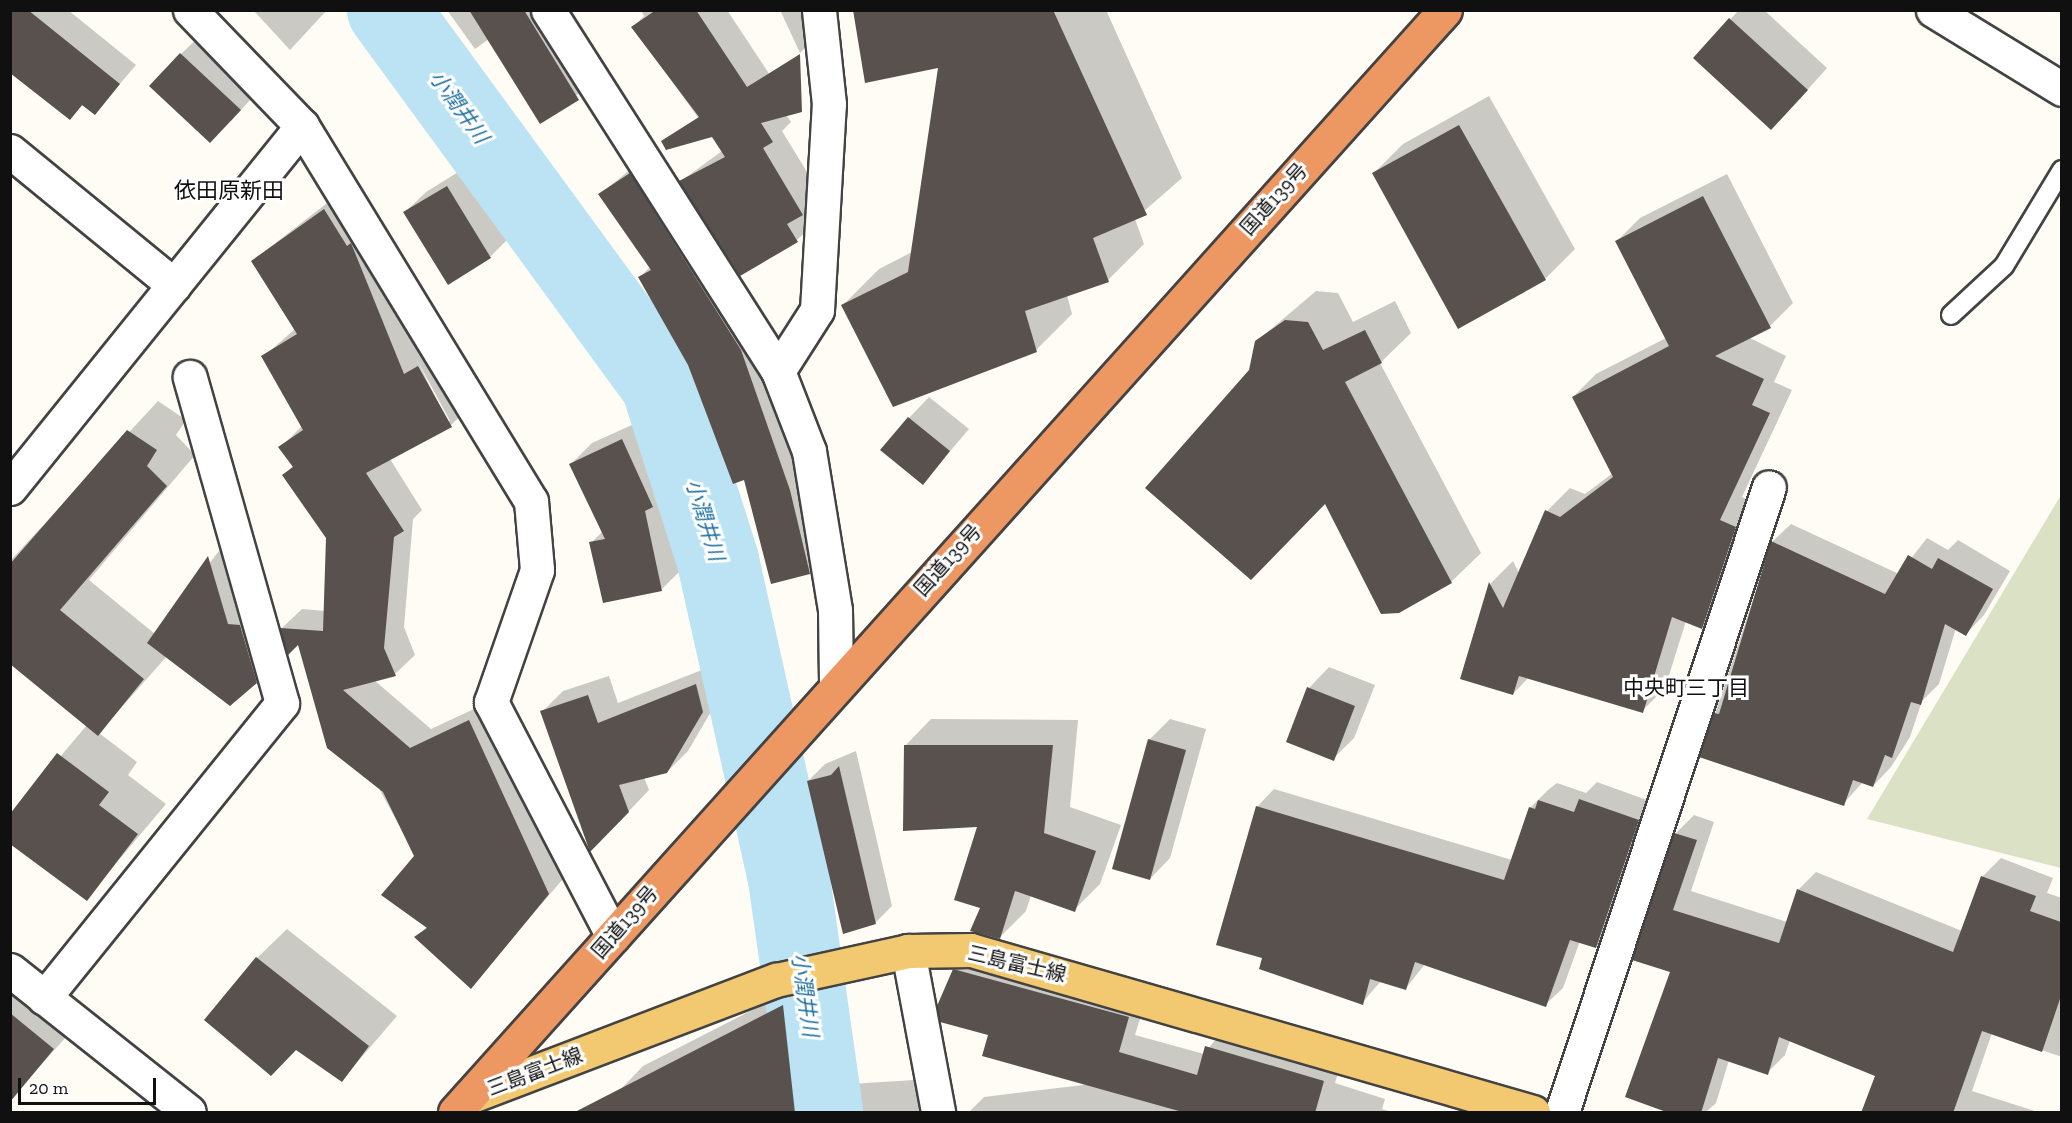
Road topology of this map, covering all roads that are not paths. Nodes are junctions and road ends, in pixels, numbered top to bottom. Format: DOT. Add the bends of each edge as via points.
graph roads {
  1 [pos="190,10"];
  2 [pos="548,10"];
  3 [pos="819,10"];
  4 [pos="1445,10"];
  5 [pos="1933,10"];
  6 [pos="2061,89"];
  7 [pos="302,126"];
  8 [pos="10,150"];
  9 [pos="2061,170"];
  10 [pos="174,285"];
  11 [pos="1951,315"];
  12 [pos="778,371"];
  13 [pos="190,377"];
  14 [pos="1769,487"];
  15 [pos="10,488"];
  16 [pos="836,684"];
  17 [pos="613,936"];
  18 [pos="908,951"];
  19 [pos="10,970"];
  20 [pos="44,998"];
  21 [pos="462,1105"];
  22 [pos="189,1113"];
  23 [pos="938,1113"];
  24 [pos="1533,1113"];
  25 [pos="1562,1113"];
  1 -- 7 [label="street"];
  2 -- 12 [label="street"];
  3 -- 12 [label="street" via="829,104 817,310"];
  4 -- 16 [label="highway, 国道139号"];
  5 -- 6 [label="street"];
  7 -- 10 [label="street"];
  7 -- 17 [label="street" via="531,501 537,570 491,702"];
  8 -- 10 [label="street"];
  9 -- 11 [label="lane" via="2004,266"];
  10 -- 15 [label="street"];
  12 -- 16 [label="street" via="809,452 834,610"];
  13 -- 20 [label="street" via="282,703"];
  14 -- 25 [label="street"];
  16 -- 17 [label="highway, 国道139号"];
  17 -- 21 [label="highway, 国道139号"];
  18 -- 21 [label="main road, 三島富士線" via="776,980"];
  18 -- 23 [label="street"];
  18 -- 24 [label="main road, 三島富士線" via="971,950 1020,960"];
  19 -- 20 [label="street"];
  20 -- 22 [label="street"];
}
